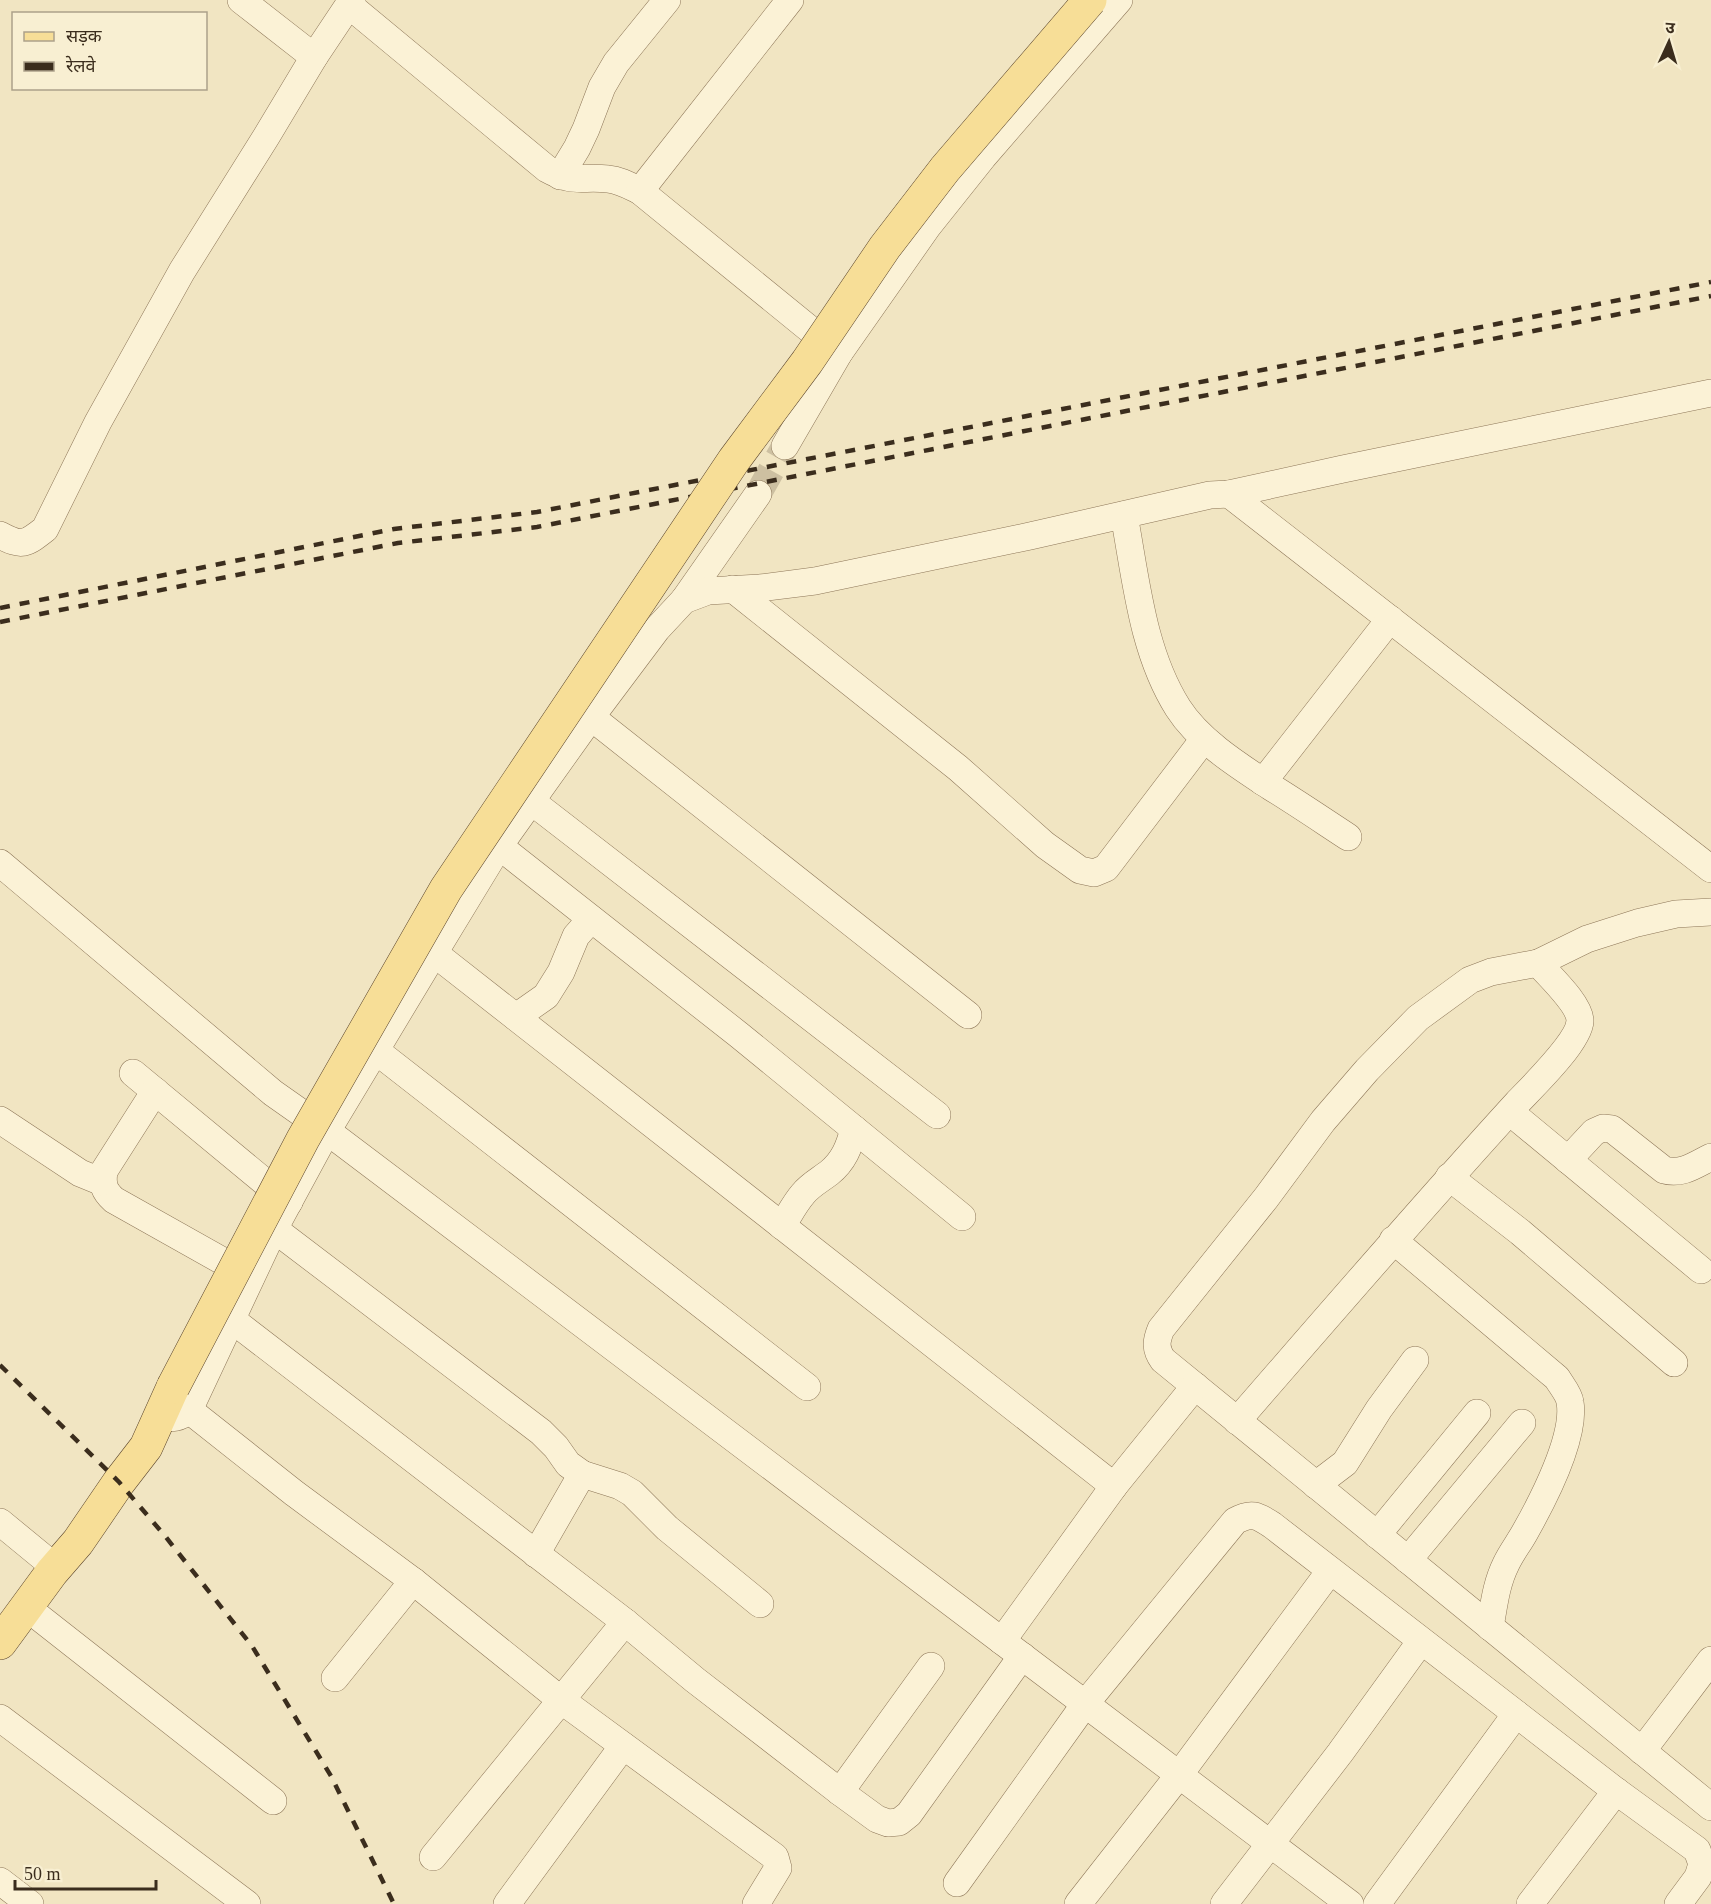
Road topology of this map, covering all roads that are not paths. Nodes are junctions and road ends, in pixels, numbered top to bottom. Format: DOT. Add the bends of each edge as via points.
graph roads {
  1 [pos="241,0"];
  2 [pos="667,0"];
  3 [pos="790,0"];
  4 [pos="1090,0"];
  5 [pos="1119,0"];
  6 [pos="350,2"];
  7 [pos="314,57"];
  8 [pos="560,176"];
  9 [pos="640,191"];
  10 [pos="839,353"];
  11 [pos="1711,393"];
  12 [pos="785,446"];
  13 [pos="758,494"];
  14 [pos="1229,494"];
  15 [pos="1124,515"];
  16 [pos="0,535"];
  17 [pos="733,589"];
  18 [pos="684,600"];
  19 [pos="1390,619"];
  20 [pos="591,717"];
  21 [pos="1204,739"];
  22 [pos="1263,782"];
  23 [pos="531,801"];
  24 [pos="1348,837"];
  25 [pos="499,846"];
  26 [pos="0,863"];
  27 [pos="1711,869"];
  28 [pos="1711,912"];
  29 [pos="591,919"];
  30 [pos="434,953"];
  31 [pos="1538,963"];
  32 [pos="968,1015"];
  33 [pos="516,1017"];
  34 [pos="375,1050"];
  35 [pos="132,1073"];
  36 [pos="155,1091"];
  37 [pos="1510,1112"];
  38 [pos="937,1115"];
  39 [pos="0,1120"];
  40 [pos="854,1129"];
  41 [pos="327,1131"];
  42 [pos="1711,1157"];
  43 [pos="1568,1160"];
  44 [pos="1449,1177"];
  45 [pos="102,1182"];
  46 [pos="289,1202"];
  47 [pos="962,1216"];
  48 [pos="782,1226"];
  49 [pos="274,1229"];
  50 [pos="1393,1240"];
  51 [pos="1701,1270"];
  52 [pos="251,1277"];
  53 [pos="231,1319"];
  54 [pos="1415,1360"];
  55 [pos="1674,1363"];
  56 [pos="1194,1386"];
  57 [pos="807,1387"];
  58 [pos="174,1405"];
  59 [pos="1478,1413"];
  60 [pos="1237,1421"];
  61 [pos="1522,1424"];
  62 [pos="582,1474"];
  63 [pos="1316,1485"];
  64 [pos="1114,1486"];
  65 [pos="0,1522"];
  66 [pos="1377,1535"];
  67 [pos="536,1554"];
  68 [pos="1408,1560"];
  69 [pos="56,1568"];
  70 [pos="1330,1571"];
  71 [pos="413,1581"];
  72 [pos="760,1604"];
  73 [pos="26,1607"];
  74 [pos="625,1622"];
  75 [pos="1490,1627"];
  76 [pos="1421,1641"];
  77 [pos="0,1643"];
  78 [pos="1012,1648"];
  79 [pos="1711,1660"];
  80 [pos="931,1666"];
  81 [pos="335,1678"];
  82 [pos="561,1700"];
  83 [pos="1085,1704"];
  84 [pos="1516,1714"];
  85 [pos="0,1718"];
  86 [pos="623,1746"];
  87 [pos="1642,1751"];
  88 [pos="1179,1775"];
  89 [pos="1616,1791"];
  90 [pos="840,1792"];
  91 [pos="273,1801"];
  92 [pos="1711,1807"];
  93 [pos="1270,1844"];
  94 [pos="433,1857"];
  95 [pos="0,1881"];
  96 [pos="957,1883"];
  97 [pos="30,1904"];
  98 [pos="248,1904"];
  99 [pos="507,1904"];
  100 [pos="756,1904"];
  101 [pos="1078,1904"];
  102 [pos="1224,1904"];
  103 [pos="1350,1904"];
  104 [pos="1377,1904"];
  105 [pos="1530,1904"];
  106 [pos="1678,1904"];
  1 -- 7 [label="street"];
  2 -- 8 [label="street" via="616,63"];
  3 -- 9 [label="street"];
  4 -- 58 [label="main road, bridge" via="945,169 885,247 734,460 446,889 303,1139"];
  5 -- 10 [label="street" via="928,226"];
  6 -- 7 [label="street"];
  6 -- 8 [label="street"];
  7 -- 16 [label="street" via="182,271 98,422 45,529 29,541 14,542"];
  8 -- 9 [label="street" via="608,179"];
  9 -- 10 [label="street"];
  10 -- 12 [label="street"];
  11 -- 14 [label="street"];
  13 -- 18 [label="street"];
  14 -- 15 [label="street"];
  14 -- 19 [label="street"];
  15 -- 17 [label="street" via="815,582"];
  15 -- 21 [label="street" via="1155,664 1178,708"];
  17 -- 18 [label="street" via="708,591"];
  17 -- 21 [label="street" via="1080,870 1094,873 1106,868"];
  18 -- 20 [label="street" via="657,629"];
  19 -- 22 [label="street"];
  19 -- 27 [label="street"];
  20 -- 23 [label="street"];
  20 -- 32 [label="street"];
  21 -- 22 [label="street"];
  22 -- 24 [label="street"];
  23 -- 25 [label="street"];
  23 -- 38 [label="street"];
  25 -- 29 [label="street"];
  25 -- 30 [label="street"];
  26 -- 41 [label="street" via="273,1093"];
  28 -- 31 [label="street" via="1677,914 1637,923 1587,939"];
  29 -- 33 [label="street" via="576,936 546,996"];
  29 -- 40 [label="street"];
  30 -- 33 [label="street"];
  30 -- 34 [label="street"];
  31 -- 37 [label="street" via="1574,1004 1580,1020 1576,1037"];
  31 -- 56 [label="street" via="1470,980 1427,1011 1367,1070 1323,1121 1161,1329 1157,1351"];
  33 -- 48 [label="street"];
  34 -- 41 [label="street"];
  34 -- 57 [label="street"];
  35 -- 36 [label="street"];
  36 -- 45 [label="street" via="104,1171"];
  36 -- 46 [label="street"];
  37 -- 43 [label="street"];
  37 -- 44 [label="street"];
  39 -- 45 [label="street" via="80,1173"];
  40 -- 47 [label="street"];
  40 -- 48 [label="street" via="841,1162 803,1194"];
  41 -- 46 [label="street"];
  41 -- 78 [label="street"];
  42 -- 43 [label="street" via="1682,1172 1664,1170 1620,1134 1603,1128 1594,1132"];
  43 -- 51 [label="street"];
  44 -- 50 [label="street"];
  44 -- 55 [label="street"];
  45 -- 52 [label="street" via="105,1192 114,1200"];
  46 -- 49 [label="street"];
  48 -- 64 [label="street"];
  49 -- 52 [label="street"];
  49 -- 62 [label="street" via="542,1432 568,1464"];
  50 -- 60 [label="street"];
  50 -- 75 [label="street" via="1557,1378 1570,1400 1571,1422 1560,1458 1525,1533 1506,1563"];
  52 -- 53 [label="street"];
  53 -- 58 [label="street"];
  53 -- 67 [label="street"];
  54 -- 63 [label="street" via="1345,1463"];
  56 -- 60 [label="street"];
  56 -- 64 [label="street"];
  58 -- 69 [label="main road"];
  58 -- 71 [label="street"];
  59 -- 66 [label="street"];
  60 -- 63 [label="street"];
  61 -- 68 [label="street"];
  62 -- 67 [label="street"];
  62 -- 72 [label="street" via="632,1494"];
  63 -- 66 [label="street"];
  64 -- 78 [label="street"];
  65 -- 69 [label="street"];
  66 -- 68 [label="street"];
  67 -- 74 [label="street"];
  68 -- 75 [label="street"];
  69 -- 73 [label="main road"];
  70 -- 76 [label="street"];
  70 -- 83 [label="street" via="1260,1517 1246,1515 1235,1521"];
  70 -- 88 [label="street"];
  71 -- 81 [label="street"];
  71 -- 82 [label="street"];
  73 -- 77 [label="main road"];
  73 -- 91 [label="street"];
  74 -- 82 [label="street"];
  74 -- 90 [label="street"];
  75 -- 87 [label="street"];
  76 -- 84 [label="street"];
  76 -- 93 [label="street"];
  78 -- 83 [label="street"];
  78 -- 90 [label="street" via="909,1814 899,1822 888,1823"];
  79 -- 87 [label="street"];
  80 -- 90 [label="street"];
  82 -- 86 [label="street"];
  82 -- 94 [label="street"];
  83 -- 88 [label="street"];
  83 -- 96 [label="street"];
  84 -- 89 [label="street"];
  84 -- 104 [label="street"];
  85 -- 98 [label="street"];
  86 -- 99 [label="street"];
  86 -- 100 [label="street" via="775,1857 778,1868"];
  87 -- 92 [label="street"];
  88 -- 93 [label="street"];
  88 -- 101 [label="street"];
  89 -- 105 [label="street"];
  89 -- 106 [label="street" via="1697,1850 1702,1864 1698,1878"];
  93 -- 102 [label="street"];
  93 -- 103 [label="street"];
  95 -- 97 [label="street"];
}
